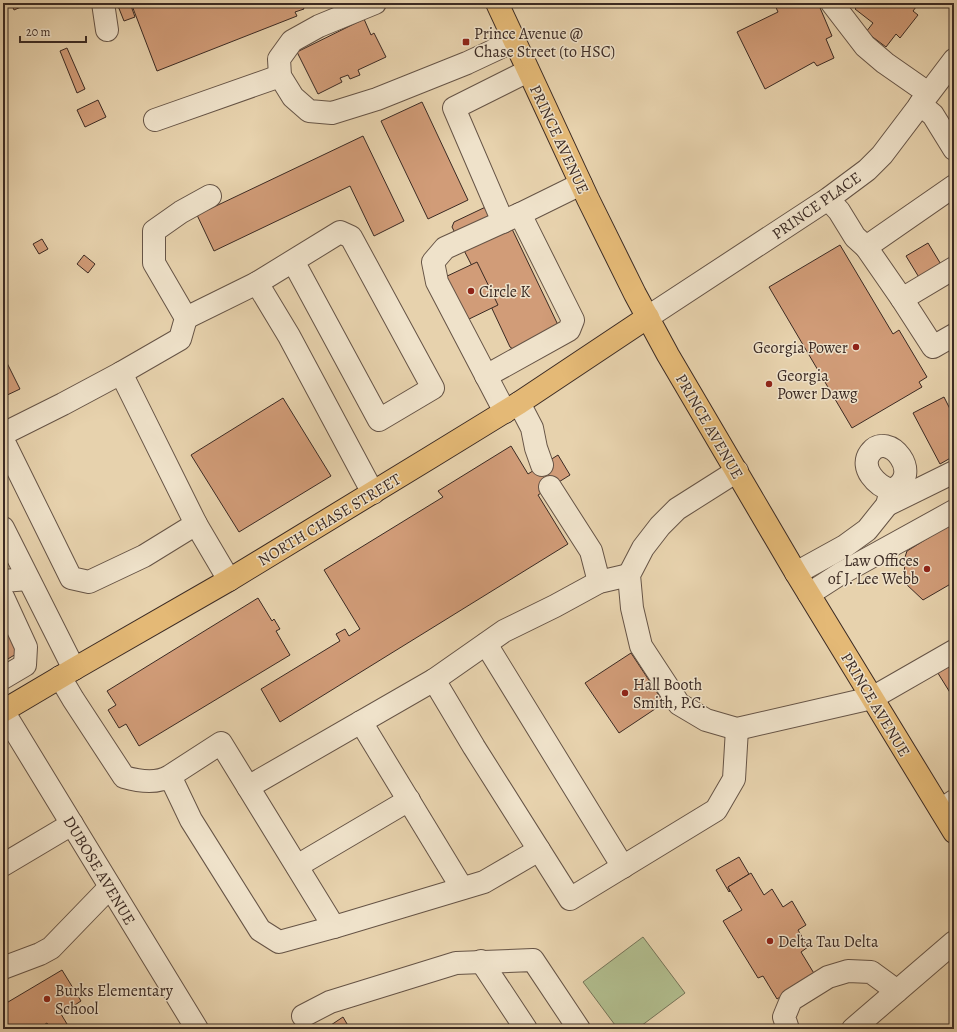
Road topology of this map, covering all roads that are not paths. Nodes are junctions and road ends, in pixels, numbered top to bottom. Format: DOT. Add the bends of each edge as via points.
graph roads {
  1 [pos="103,3"];
  2 [pos="375,3"];
  3 [pos="497,3"];
  4 [pos="832,3"];
  5 [pos="107,30"];
  6 [pos="514,41"];
  7 [pos="954,60"];
  8 [pos="528,72"];
  9 [pos="280,76"];
  10 [pos="924,98"];
  11 [pos="155,120"];
  12 [pos="954,149"];
  13 [pos="581,184"];
  14 [pos="954,186"];
  15 [pos="210,196"];
  16 [pos="828,199"];
  17 [pos="511,218"];
  18 [pos="866,247"];
  19 [pos="293,261"];
  20 [pos="954,268"];
  21 [pos="257,283"];
  22 [pos="902,299"];
  23 [pos="648,317"];
  24 [pos="186,318"];
  25 [pos="954,335"];
  26 [pos="121,373"];
  27 [pos="486,376"];
  28 [pos="512,408"];
  29 [pos="3,434"];
  30 [pos="3,440"];
  31 [pos="542,465"];
  32 [pos="9,467"];
  33 [pos="737,471"];
  34 [pos="954,472"];
  35 [pos="550,487"];
  36 [pos="373,493"];
  37 [pos="954,511"];
  38 [pos="196,524"];
  39 [pos="4,532"];
  40 [pos="796,573"];
  41 [pos="629,575"];
  42 [pos="28,579"];
  43 [pos="229,580"];
  44 [pos="3,581"];
  45 [pos="599,582"];
  46 [pos="809,594"];
  47 [pos="3,598"];
  48 [pos="486,644"];
  49 [pos="954,652"];
  50 [pos="67,673"];
  51 [pos="3,678"];
  52 [pos="434,680"];
  53 [pos="872,698"];
  54 [pos="3,711"];
  55 [pos="361,722"];
  56 [pos="737,729"];
  57 [pos="170,776"];
  58 [pos="248,787"];
  59 [pos="409,800"];
  60 [pos="947,806"];
  61 [pos="72,824"];
  62 [pos="954,832"];
  63 [pos="539,850"];
  64 [pos="3,865"];
  65 [pos="297,866"];
  66 [pos="623,867"];
  67 [pos="110,887"];
  68 [pos="462,888"];
  69 [pos="334,927"];
  70 [pos="954,942"];
  71 [pos="481,961"];
  72 [pos="3,968"];
  73 [pos="897,991"];
  74 [pos="303,1016"];
  75 [pos="784,1027"];
  76 [pos="197,1029"];
  77 [pos="526,1029"];
  78 [pos="579,1029"];
  79 [pos="853,1029"];
  1 -- 5 [label="street"];
  2 -- 9 [label="street" via="319,26 292,41 278,59"];
  3 -- 6 [label="main road, PRINCE AVENUE"];
  4 -- 10 [label="street" via="865,46"];
  6 -- 8 [label="main road, PRINCE AVENUE"];
  6 -- 9 [label="street" via="467,64 377,99 332,113 309,111 293,97"];
  7 -- 10 [label="street, PRINCE PLACE"];
  8 -- 13 [label="main road, PRINCE AVENUE"];
  8 -- 17 [label="street" via="454,108"];
  9 -- 11 [label="street"];
  10 -- 12 [label="street"];
  10 -- 16 [label="street, PRINCE PLACE" via="877,160"];
  13 -- 17 [label="street"];
  13 -- 23 [label="main road, PRINCE AVENUE"];
  14 -- 18 [label="street"];
  15 -- 24 [label="street" via="154,231 154,263"];
  16 -- 18 [label="street" via="855,237"];
  16 -- 23 [label="street, PRINCE PLACE"];
  17 -- 27 [label="street" via="446,248 432,262 437,282"];
  17 -- 27 [label="street" via="573,320 569,330"];
  18 -- 22 [label="street"];
  19 -- 19 [label="street" via="340,232 351,238 433,388 379,420"];
  19 -- 21 [label="street"];
  20 -- 22 [label="street"];
  21 -- 24 [label="street"];
  21 -- 36 [label="street" via="290,336"];
  22 -- 25 [label="street" via="933,347"];
  23 -- 28 [label="main road, NORTH CHASE STREET"];
  23 -- 33 [label="main road, PRINCE AVENUE"];
  24 -- 26 [label="street" via="180,339"];
  26 -- 29 [label="street"];
  26 -- 38 [label="street"];
  27 -- 28 [label="street"];
  28 -- 31 [label="street" via="532,428"];
  28 -- 36 [label="main road, NORTH CHASE STREET"];
  30 -- 32 [label="street"];
  32 -- 38 [label="street" via="71,578 89,582 144,556"];
  33 -- 40 [label="main road, PRINCE AVENUE"];
  33 -- 41 [label="street" via="677,509 643,548"];
  34 -- 40 [label="street" via="889,498 867,530 845,546"];
  35 -- 45 [label="street" via="591,551"];
  36 -- 43 [label="main road, NORTH CHASE STREET"];
  37 -- 46 [label="street"];
  38 -- 43 [label="street"];
  39 -- 42 [label="street"];
  40 -- 46 [label="main road, PRINCE AVENUE"];
  41 -- 45 [label="street"];
  41 -- 56 [label="street" via="632,608 640,646 679,704 706,720"];
  42 -- 44 [label="street"];
  42 -- 50 [label="street"];
  43 -- 50 [label="main road, NORTH CHASE STREET"];
  45 -- 48 [label="street" via="504,631"];
  46 -- 53 [label="main road, PRINCE AVENUE"];
  47 -- 51 [label="street" via="26,647 25,665"];
  48 -- 52 [label="street"];
  48 -- 66 [label="street"];
  49 -- 53 [label="street"];
  50 -- 54 [label="main road, NORTH CHASE STREET"];
  50 -- 57 [label="street" via="73,698 124,777 142,782"];
  52 -- 55 [label="street"];
  52 -- 63 [label="street"];
  53 -- 56 [label="street"];
  53 -- 60 [label="main road, PRINCE AVENUE"];
  54 -- 61 [label="street, DUBOSE AVENUE"];
  55 -- 58 [label="street"];
  55 -- 59 [label="street"];
  56 -- 66 [label="street" via="734,779 716,810"];
  57 -- 58 [label="street" via="221,743"];
  57 -- 69 [label="street" via="191,820 260,930 279,942"];
  58 -- 65 [label="street"];
  59 -- 65 [label="street"];
  59 -- 68 [label="street"];
  60 -- 62 [label="main road, PRINCE AVENUE"];
  61 -- 64 [label="street"];
  61 -- 67 [label="street, DUBOSE AVENUE"];
  63 -- 66 [label="street" via="570,899"];
  63 -- 68 [label="street" via="484,882"];
  65 -- 69 [label="street"];
  67 -- 72 [label="street" via="51,948"];
  67 -- 76 [label="street, DUBOSE AVENUE"];
  68 -- 69 [label="street"];
  70 -- 73 [label="street"];
  71 -- 74 [label="street" via="456,963 330,1002"];
  71 -- 77 [label="street"];
  71 -- 78 [label="street" via="532,960"];
  73 -- 75 [label="street" via="871,972 848,971 828,977 791,1000 784,1017"];
  73 -- 79 [label="street"];
}
